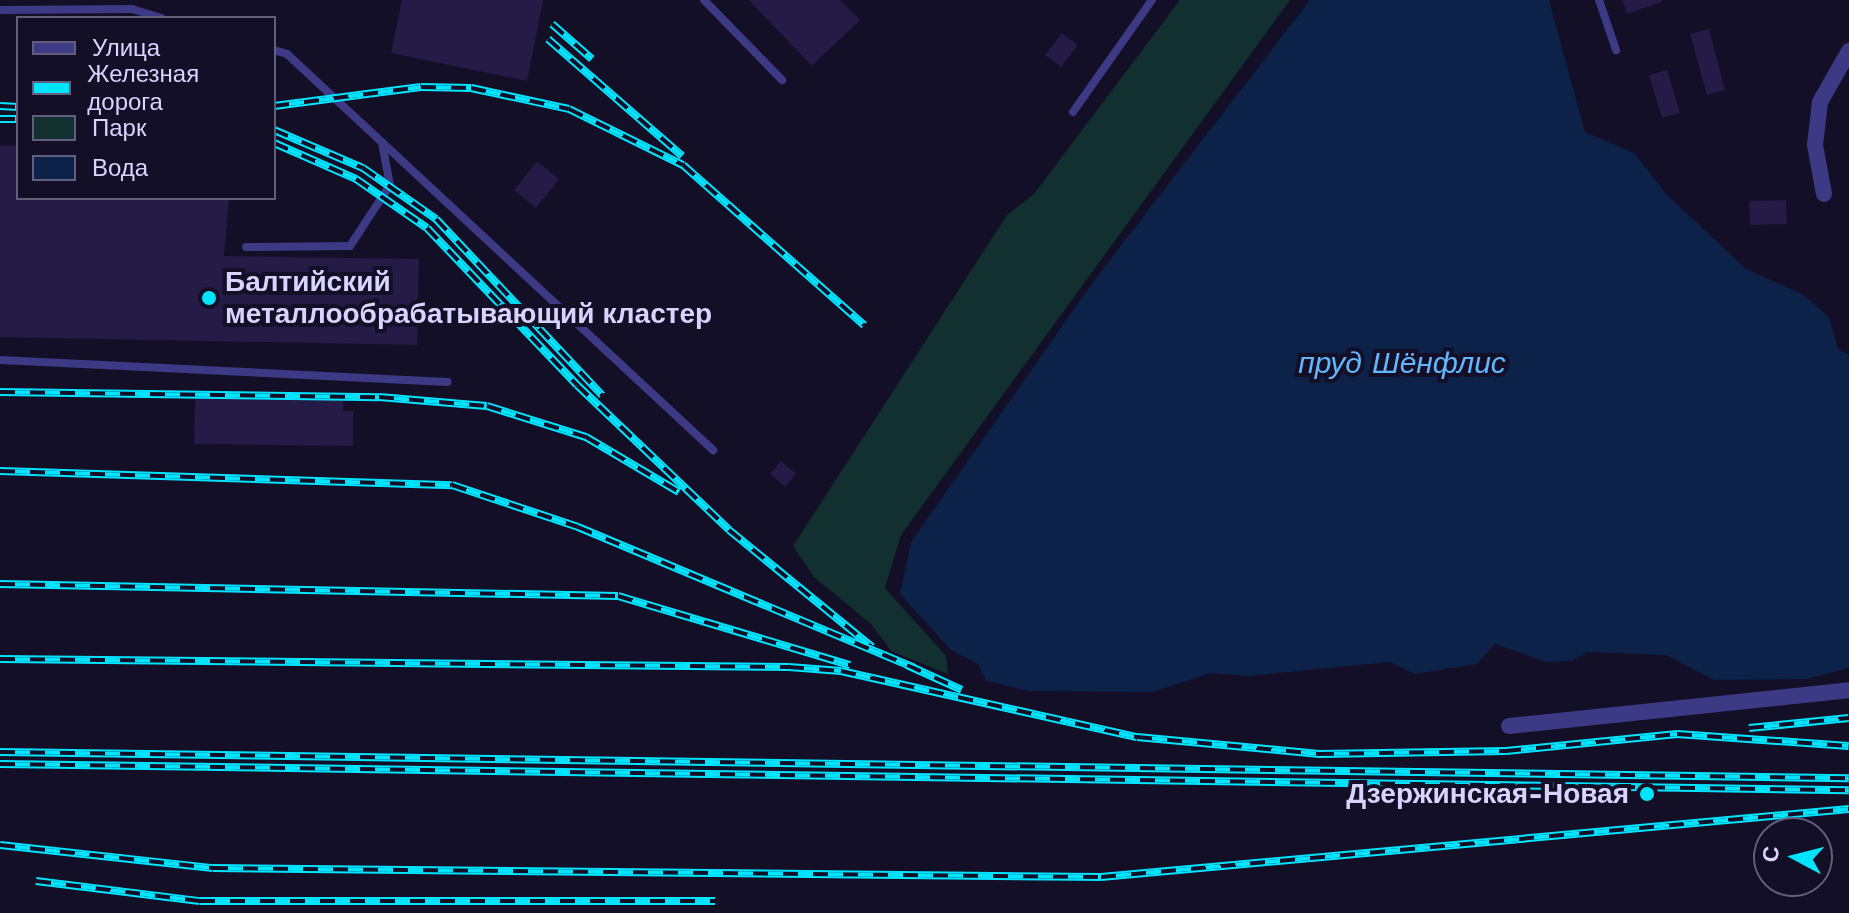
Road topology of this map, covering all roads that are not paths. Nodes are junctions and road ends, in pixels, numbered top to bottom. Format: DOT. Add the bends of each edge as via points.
graph roads {
  1 [pos="704,0"];
  2 [pos="1152,0"];
  3 [pos="1599,0"];
  4 [pos="0,10"];
  5 [pos="155,16"];
  6 [pos="1616,50"];
  7 [pos="276,51"];
  8 [pos="1849,51"];
  9 [pos="782,80"];
  10 [pos="1073,112"];
  11 [pos="382,142"];
  12 [pos="1824,194"];
  13 [pos="246,247"];
  14 [pos="0,360"];
  15 [pos="447,382"];
  16 [pos="713,450"];
  17 [pos="1849,690"];
  18 [pos="1509,726"];
  1 -- 9 [label="lane"];
  2 -- 10 [label="lane"];
  3 -- 6 [label="lane"];
  4 -- 5 [label="lane" via="132,9"];
  7 -- 11 [label="lane" via="287,54"];
  8 -- 12 [label="street" via="1820,102 1815,145"];
  11 -- 13 [label="lane" via="390,185 350,246"];
  11 -- 16 [label="lane"];
  14 -- 15 [label="lane"];
  17 -- 18 [label="street"];
}
